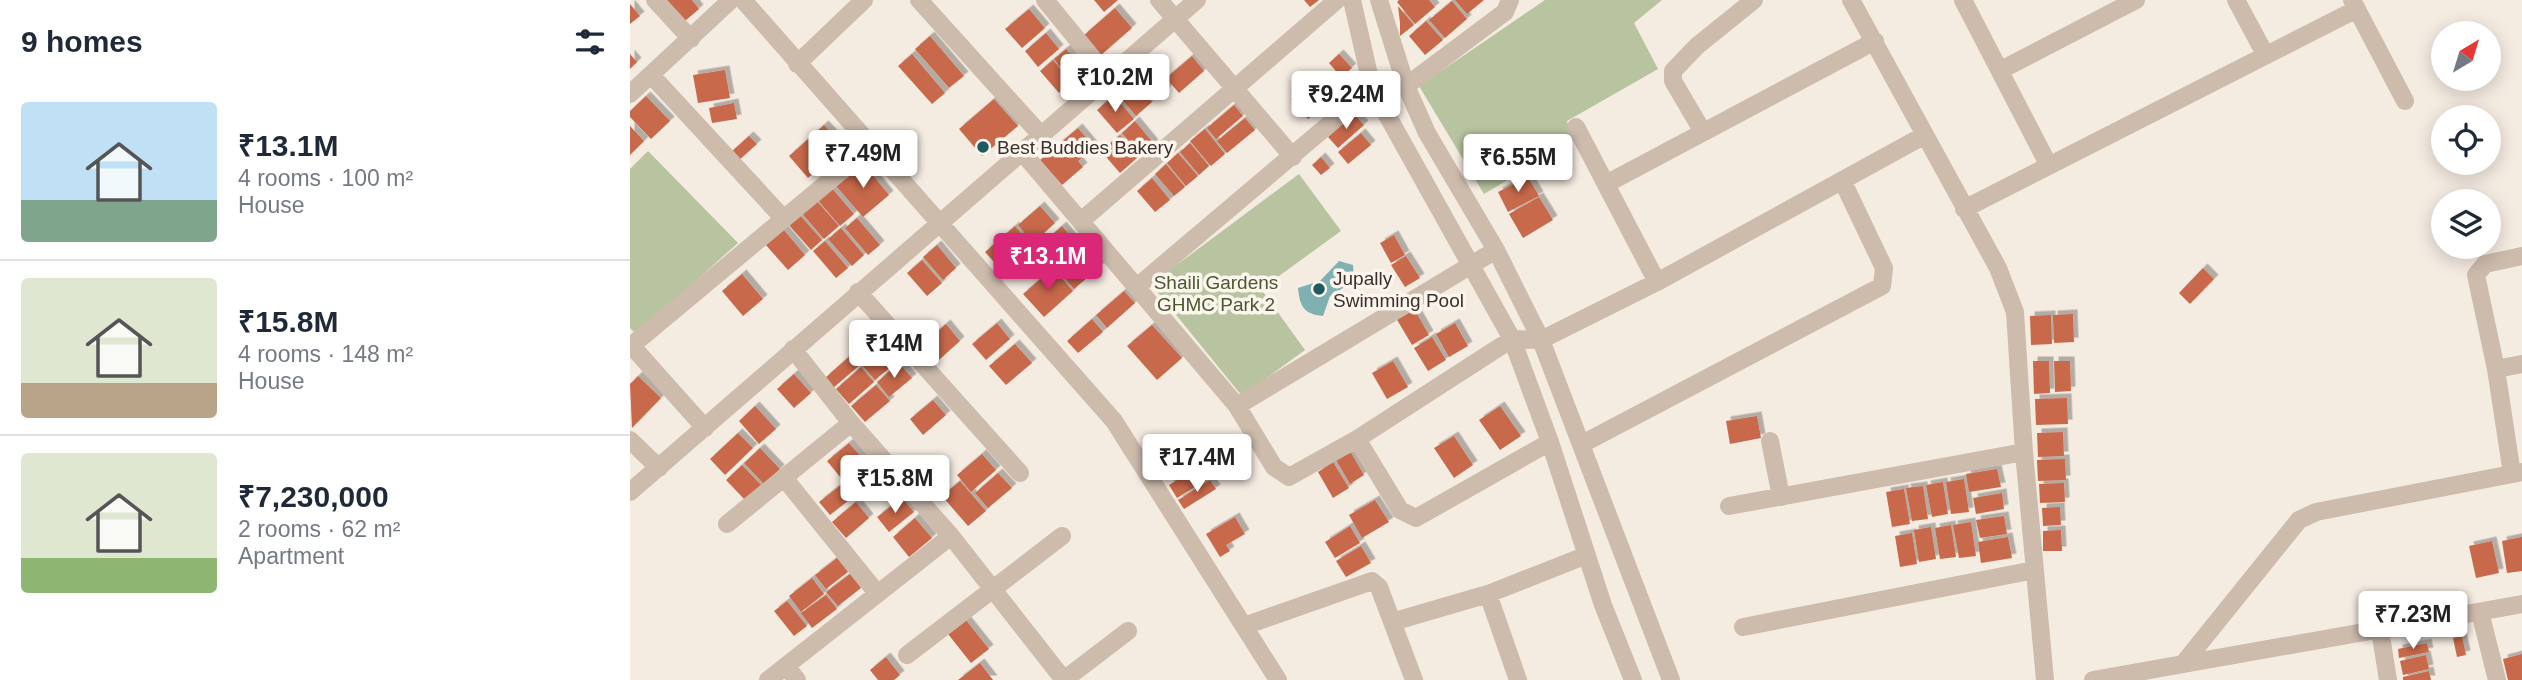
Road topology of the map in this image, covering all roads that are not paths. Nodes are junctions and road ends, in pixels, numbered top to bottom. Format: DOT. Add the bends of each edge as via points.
graph roads {
  1 [pos="655,0"];
  2 [pos="731,0"];
  3 [pos="743,0"];
  4 [pos="864,0"];
  5 [pos="919,0"];
  6 [pos="1045,0"];
  7 [pos="1159,0"];
  8 [pos="1197,0"];
  9 [pos="1337,0"];
  10 [pos="1352,0"];
  11 [pos="1510,0"];
  12 [pos="1754,0"];
  13 [pos="1851,0"];
  14 [pos="1963,0"];
  15 [pos="2136,0"];
  16 [pos="2236,0"];
  17 [pos="1382,1"];
  18 [pos="2355,4"];
  19 [pos="1175,19"];
  20 [pos="691,39"];
  21 [pos="1875,41"];
  22 [pos="2265,54"];
  23 [pos="797,64"];
  24 [pos="2001,70"];
  25 [pos="651,75"];
  26 [pos="1108,77"];
  27 [pos="1406,86"];
  28 [pos="1372,88"];
  29 [pos="1237,90"];
  30 [pos="630,94"];
  31 [pos="2405,101"];
  32 [pos="1576,127"];
  33 [pos="1703,132"];
  34 [pos="1041,135"];
  35 [pos="1925,135"];
  36 [pos="870,147"];
  37 [pos="1022,152"];
  38 [pos="1293,156"];
  39 [pos="2049,164"];
  40 [pos="1842,180"];
  41 [pos="1606,184"];
  42 [pos="1964,209"];
  43 [pos="784,219"];
  44 [pos="1081,221"];
  45 [pos="943,223"];
  46 [pos="1496,250"];
  47 [pos="2522,256"];
  48 [pos="1471,263"];
  49 [pos="1657,282"];
  50 [pos="1138,286"];
  51 [pos="859,292"];
  52 [pos="1512,339"];
  53 [pos="1541,340"];
  54 [pos="631,345"];
  55 [pos="793,349"];
  56 [pos="2522,364"];
  57 [pos="2496,369"];
  58 [pos="1237,406"];
  59 [pos="851,423"];
  60 [pos="705,428"];
  61 [pos="1357,439"];
  62 [pos="630,440"];
  63 [pos="1770,441"];
  64 [pos="1550,442"];
  65 [pos="1582,444"];
  66 [pos="2024,452"];
  67 [pos="659,468"];
  68 [pos="1020,473"];
  69 [pos="2517,473"];
  70 [pos="785,479"];
  71 [pos="630,492"];
  72 [pos="1781,497"];
  73 [pos="1729,506"];
  74 [pos="727,524"];
  75 [pos="951,536"];
  76 [pos="1062,536"];
  77 [pos="1587,555"];
  78 [pos="2034,570"];
  79 [pos="993,590"];
  80 [pos="877,593"];
  81 [pos="1488,594"];
  82 [pos="2522,604"];
  83 [pos="2480,612"];
  84 [pos="1392,622"];
  85 [pos="1244,626"];
  86 [pos="1744,626"];
  87 [pos="2380,630"];
  88 [pos="1128,631"];
  89 [pos="907,655"];
  90 [pos="2183,664"];
  91 [pos="792,673"];
  92 [pos="2138,676"];
  93 [pos="768,680"];
  94 [pos="1064,680"];
  95 [pos="1278,680"];
  96 [pos="1414,680"];
  97 [pos="1518,680"];
  98 [pos="1633,680"];
  99 [pos="1671,680"];
  100 [pos="2045,680"];
  101 [pos="2093,680"];
  102 [pos="2388,680"];
  103 [pos="2497,680"];
  1 -- 20 [label="street"];
  2 -- 20 [label="street"];
  3 -- 23 [label="street"];
  4 -- 23 [label="street"];
  5 -- 34 [label="street"];
  6 -- 26 [label="street"];
  7 -- 19 [label="street"];
  8 -- 19 [label="street"];
  9 -- 29 [label="street"];
  10 -- 28 [label="street"];
  11 -- 27 [label="street" via="1505,12"];
  12 -- 33 [label="street" via="1673,71 1673,81"];
  13 -- 21 [label="street"];
  14 -- 24 [label="street"];
  15 -- 24 [label="street"];
  16 -- 22 [label="street"];
  17 -- 27 [label="street"];
  18 -- 22 [label="street"];
  18 -- 31 [label="street"];
  19 -- 26 [label="street"];
  19 -- 29 [label="street"];
  20 -- 25 [label="street"];
  21 -- 33 [label="street"];
  21 -- 35 [label="street"];
  22 -- 39 [label="street"];
  23 -- 36 [label="street"];
  24 -- 39 [label="street"];
  25 -- 30 [label="street"];
  25 -- 43 [label="street"];
  26 -- 34 [label="street"];
  27 -- 28 [label="street"];
  27 -- 46 [label="street" via="1427,133"];
  28 -- 38 [label="street"];
  28 -- 48 [label="street"];
  29 -- 38 [label="street"];
  29 -- 44 [label="street"];
  32 -- 41 [label="street"];
  33 -- 41 [label="street"];
  34 -- 37 [label="street"];
  35 -- 40 [label="street"];
  35 -- 42 [label="street"];
  36 -- 43 [label="street"];
  36 -- 45 [label="street"];
  37 -- 44 [label="street"];
  37 -- 45 [label="street"];
  38 -- 50 [label="street"];
  39 -- 42 [label="street"];
  40 -- 49 [label="street"];
  40 -- 65 [label="street" via="1884,268 1882,286"];
  41 -- 49 [label="street"];
  42 -- 66 [label="street" via="1998,268 2015,312"];
  43 -- 54 [label="street"];
  44 -- 50 [label="street"];
  45 -- 51 [label="street"];
  45 -- 85 [label="street" via="1114,421"];
  46 -- 48 [label="street"];
  46 -- 53 [label="street"];
  47 -- 57 [label="street" via="2485,264 2476,275"];
  48 -- 52 [label="street"];
  48 -- 58 [label="street"];
  49 -- 53 [label="street"];
  50 -- 58 [label="street"];
  51 -- 55 [label="street"];
  51 -- 68 [label="street"];
  52 -- 53 [label="street"];
  52 -- 61 [label="street"];
  52 -- 64 [label="street"];
  53 -- 65 [label="street"];
  54 -- 60 [label="street"];
  55 -- 59 [label="street"];
  55 -- 60 [label="street"];
  56 -- 57 [label="street"];
  57 -- 69 [label="street"];
  58 -- 61 [label="street" via="1274,467 1286,477"];
  59 -- 70 [label="street"];
  59 -- 75 [label="street"];
  60 -- 67 [label="street"];
  61 -- 64 [label="street" via="1400,510 1416,518"];
  62 -- 67 [label="street"];
  63 -- 72 [label="street"];
  64 -- 77 [label="street"];
  65 -- 99 [label="street"];
  66 -- 72 [label="street"];
  66 -- 78 [label="street"];
  67 -- 71 [label="street"];
  69 -- 90 [label="street" via="2316,512 2299,520"];
  70 -- 74 [label="street"];
  70 -- 80 [label="street"];
  72 -- 73 [label="street"];
  75 -- 79 [label="street"];
  75 -- 80 [label="street"];
  76 -- 79 [label="street"];
  77 -- 81 [label="street"];
  77 -- 98 [label="street"];
  78 -- 86 [label="street"];
  78 -- 100 [label="street"];
  79 -- 89 [label="street"];
  79 -- 94 [label="street"];
  80 -- 91 [label="street"];
  81 -- 84 [label="street"];
  81 -- 97 [label="street"];
  82 -- 83 [label="street"];
  83 -- 87 [label="street"];
  83 -- 103 [label="street"];
  84 -- 85 [label="street" via="1380,587 1372,581"];
  84 -- 96 [label="street"];
  85 -- 95 [label="street"];
  87 -- 90 [label="street"];
  87 -- 102 [label="street"];
  88 -- 94 [label="street"];
  90 -- 92 [label="street"];
  91 -- 93 [label="street"];
  92 -- 101 [label="street"];
}
